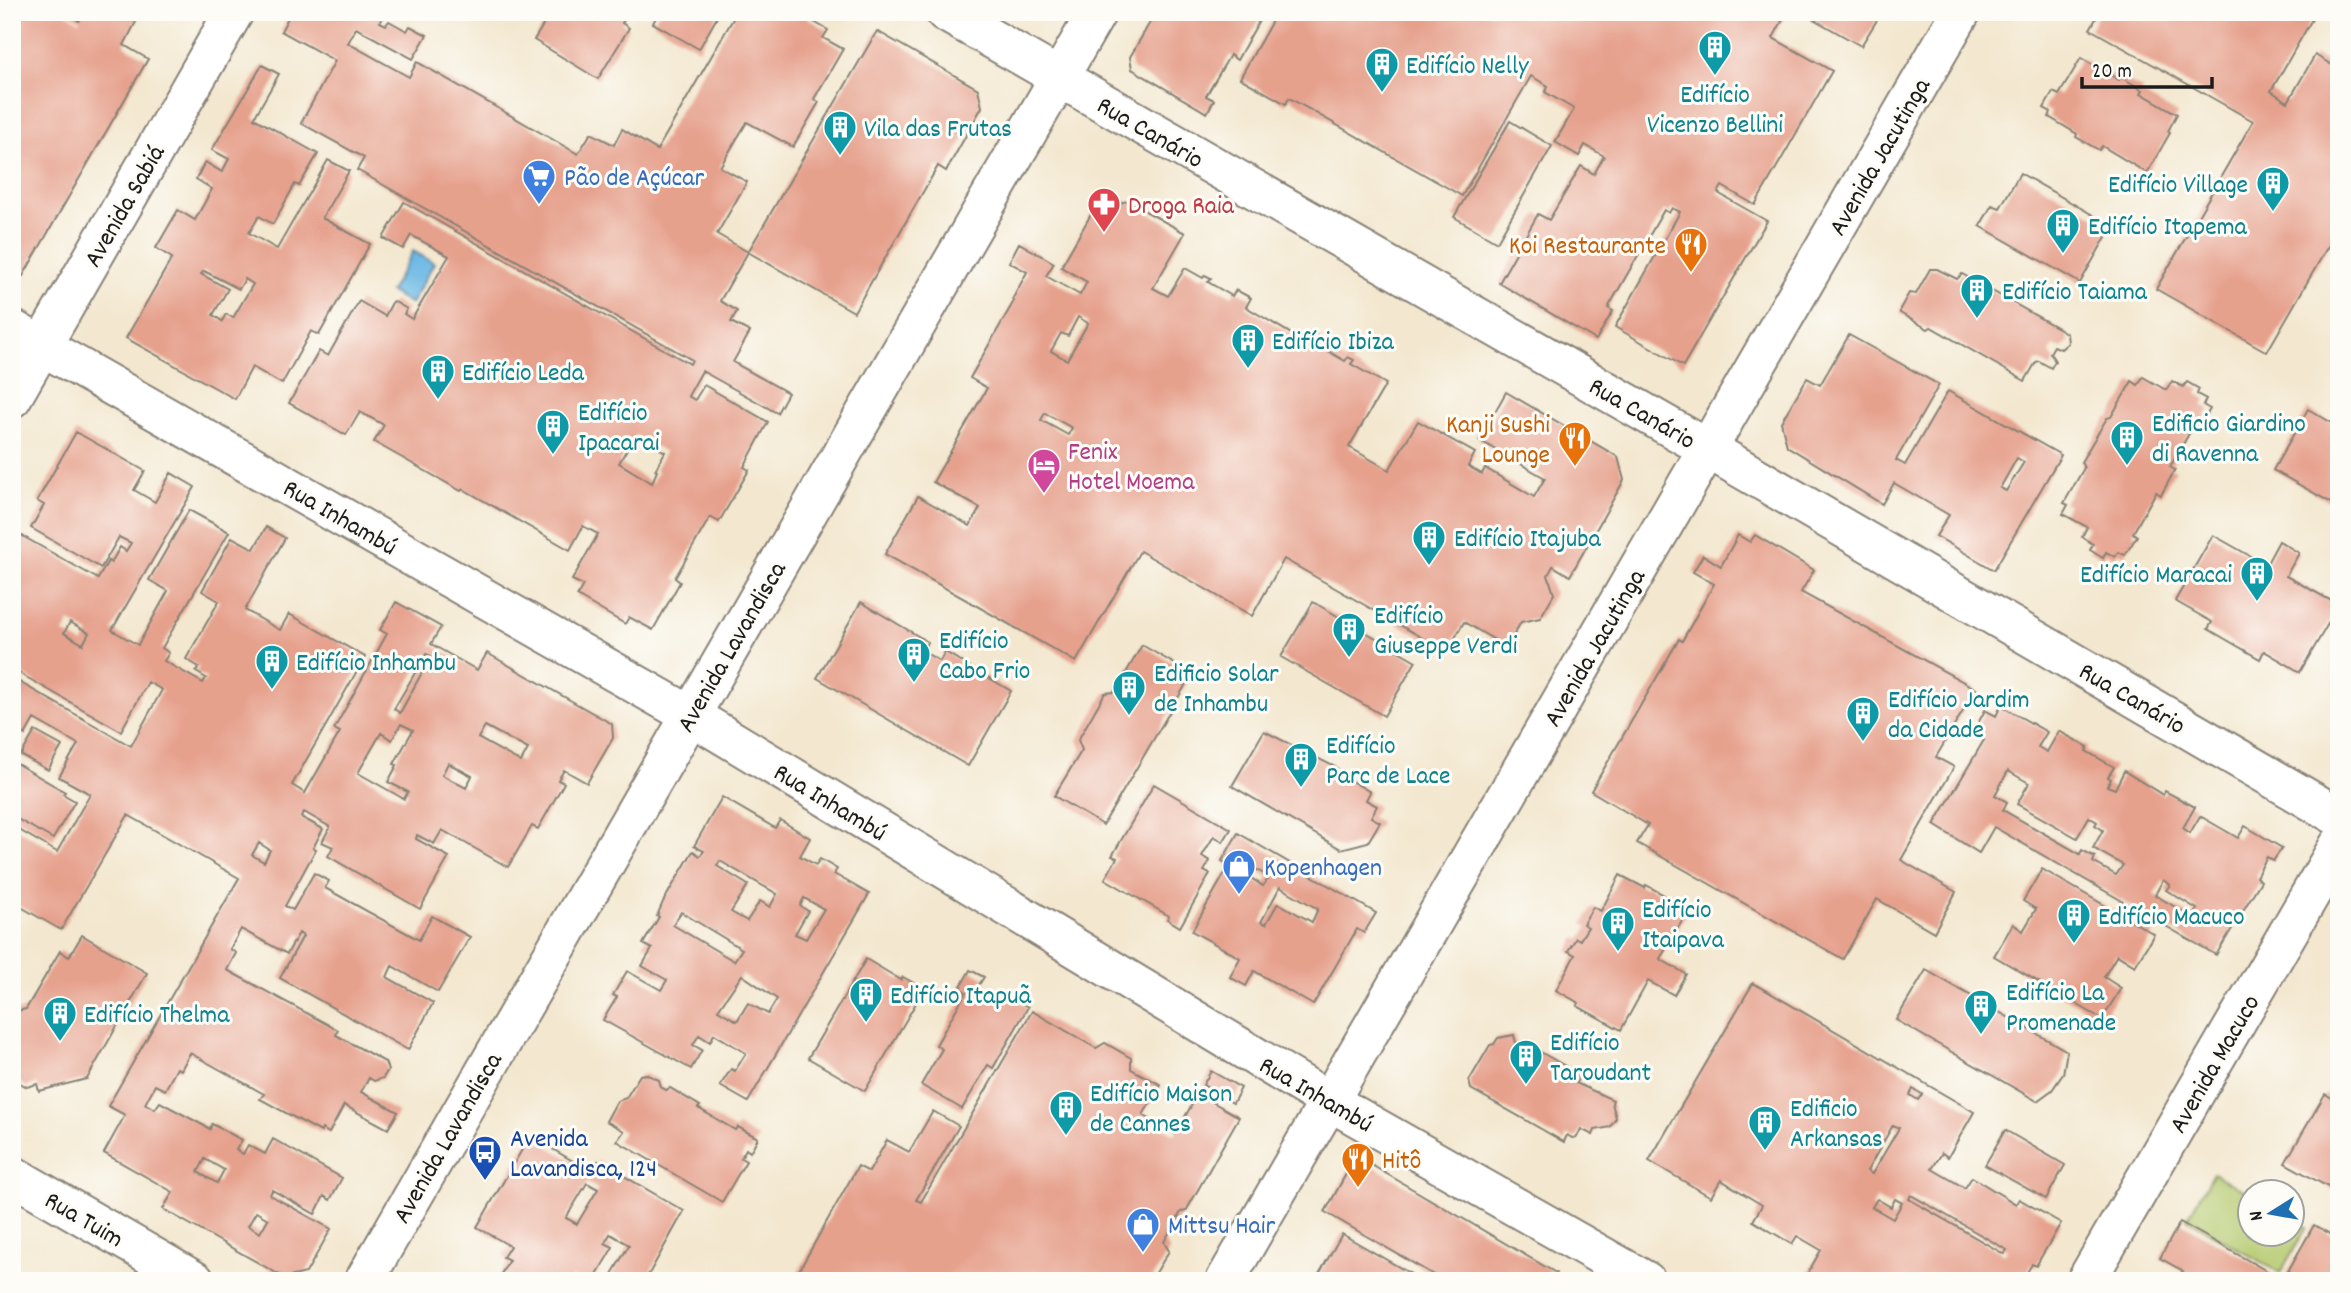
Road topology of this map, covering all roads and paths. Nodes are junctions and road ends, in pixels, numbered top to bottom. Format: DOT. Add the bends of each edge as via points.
graph roads {
  1 [pos="234,12"];
  2 [pos="945,12"];
  3 [pos="1097,12"];
  4 [pos="1961,12"];
  5 [pos="1058,78"];
  6 [pos="27,337"];
  7 [pos="12,398"];
  8 [pos="1708,449"];
  9 [pos="690,715"];
  10 [pos="2339,817"];
  11 [pos="2339,845"];
  12 [pos="1329,1101"];
  13 [pos="12,1175"];
  14 [pos="195,1281"];
  15 [pos="364,1281"];
  16 [pos="1224,1281"];
  17 [pos="1646,1281"];
  18 [pos="2086,1281"];
  1 -- 6 [label="street, Avenida Sabiá"];
  2 -- 5 [label="street, Rua Canário"];
  3 -- 5 [label="street, Avenida Lavandisca"];
  4 -- 8 [label="street, Avenida Jacutinga"];
  5 -- 8 [label="street, Rua Canário"];
  5 -- 9 [label="street, Avenida Lavandisca"];
  6 -- 7 [label="street, Avenida Sabiá"];
  6 -- 9 [label="street, Rua Inhambú"];
  8 -- 10 [label="street, Rua Canário"];
  8 -- 12 [label="street, Avenida Jacutinga"];
  9 -- 12 [label="street, Rua Inhambú"];
  9 -- 15 [label="street, Avenida Lavandisca"];
  11 -- 18 [label="street, Avenida Macuco"];
  12 -- 16 [label="street, Avenida Jacutinga"];
  12 -- 17 [label="street, Rua Inhambú"];
  13 -- 14 [label="street, Rua Tuim"];
}
